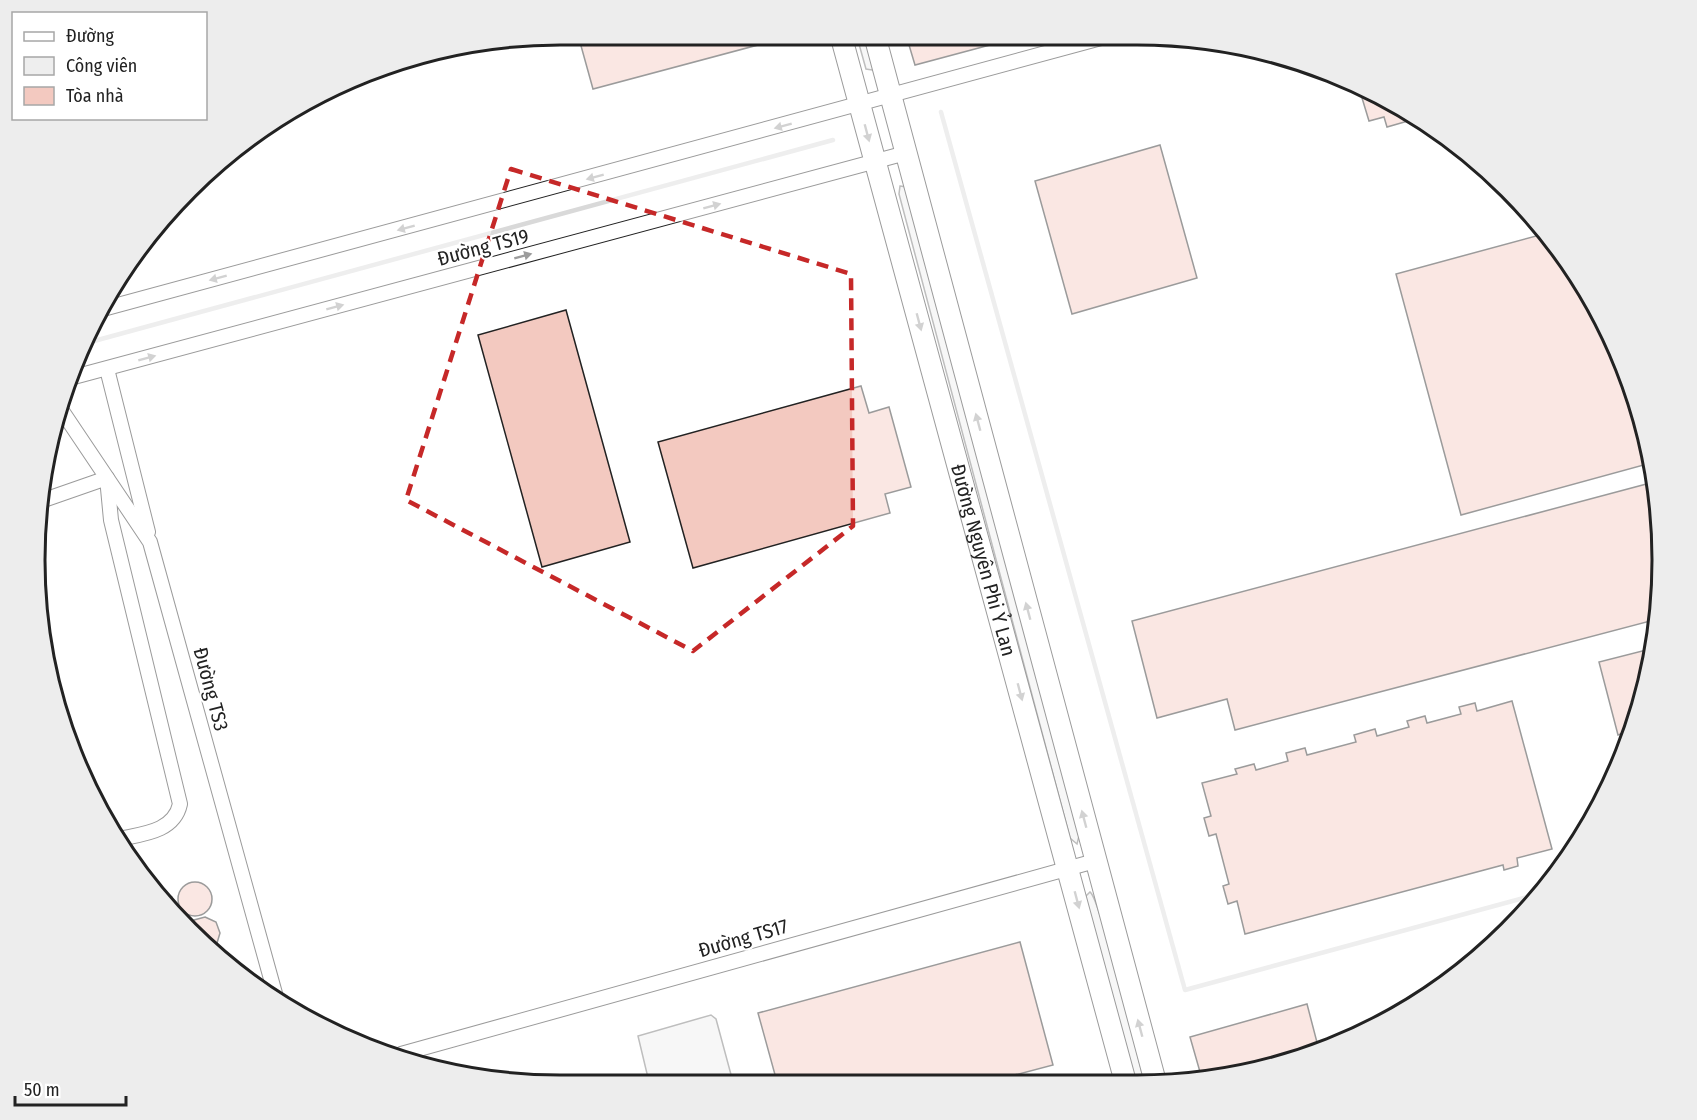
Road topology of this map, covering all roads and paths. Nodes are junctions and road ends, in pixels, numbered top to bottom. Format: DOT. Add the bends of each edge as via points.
graph roads {
  1 [pos="843,45"];
  2 [pos="877,45"];
  3 [pos="1076,45"];
  4 [pos="891,97"];
  5 [pos="860,106"];
  6 [pos="906,153"];
  7 [pos="875,162"];
  8 [pos="111,307"];
  9 [pos="107,369"];
  10 [pos="79,376"];
  11 [pos="66,417"];
  12 [pos="107,478"];
  13 [pos="49,498"];
  14 [pos="150,543"];
  15 [pos="127,838"];
  16 [pos="1095,861"];
  17 [pos="1068,868"];
  18 [pos="273,988"];
  19 [pos="408,1052"];
  20 [pos="1124,1075"];
  21 [pos="1153,1075"];
  1 -- 5 [label="main road, Đường Nguyên Phi Ỷ Lan"];
  2 -- 4 [label="main road, Đường Nguyên Phi Ỷ Lan"];
  3 -- 4 [label="street"];
  4 -- 5 [label="street"];
  4 -- 6 [label="main road, Đường Nguyên Phi Ỷ Lan"];
  5 -- 7 [label="main road, Đường Nguyên Phi Ỷ Lan, one-way"];
  5 -- 8 [label="street, one-way"];
  6 -- 7 [label="street, Đường TS19"];
  16 -- 6 [label="main road, Đường Nguyên Phi Ỷ Lan, one-way"];
  9 -- 7 [label="street, Đường TS19, one-way"];
  7 -- 17 [label="main road, Đường Nguyên Phi Ỷ Lan, one-way"];
  9 -- 10 [label="street, Đường TS19"];
  9 -- 14 [label="street"];
  11 -- 12 [label="street, Đường TS3"];
  12 -- 13 [label="street"];
  12 -- 14 [label="street, Đường TS3"];
  12 -- 15 [label="street" via="111,520 180,804 177,815 168,824"];
  14 -- 18 [label="street, Đường TS3"];
  16 -- 17 [label="street, Đường TS17"];
  21 -- 16 [label="main road, Đường Nguyên Phi Ỷ Lan, one-way"];
  17 -- 19 [label="street, Đường TS17"];
  17 -- 20 [label="main road, Đường Nguyên Phi Ỷ Lan, one-way"];
}
